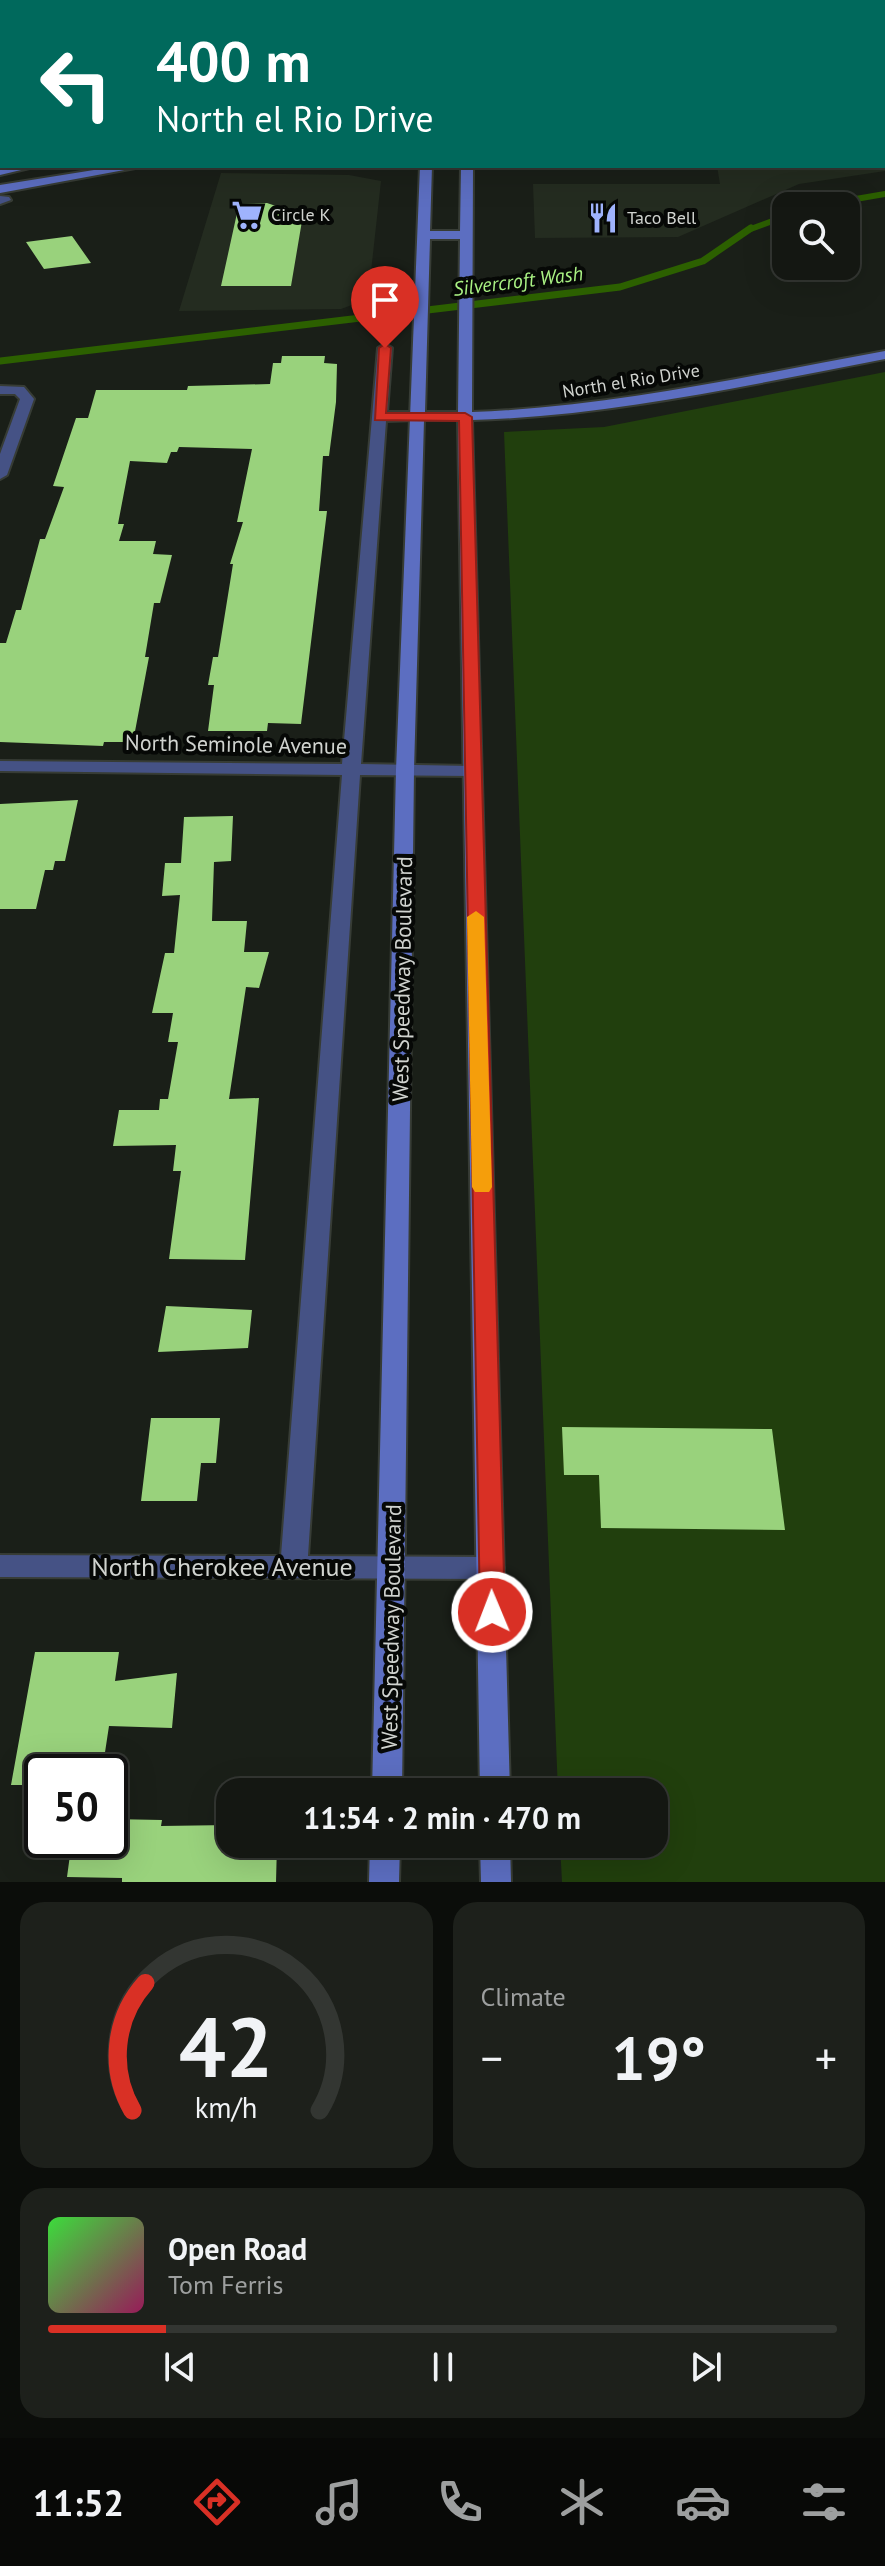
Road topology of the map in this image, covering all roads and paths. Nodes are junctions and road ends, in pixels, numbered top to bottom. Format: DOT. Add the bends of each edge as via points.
graph roads {
  1 [pos="131,168"];
  2 [pos="426,168"];
  3 [pos="467,168"];
  4 [pos="2,196"];
  5 [pos="423,235"];
  6 [pos="466,235"];
  7 [pos="385,348"];
  8 [pos="885,355"];
  9 [pos="0,390"];
  10 [pos="416,416"];
  11 [pos="379,417"];
  12 [pos="465,417"];
  13 [pos="0,475"];
  14 [pos="0,766"];
  15 [pos="351,770"];
  16 [pos="405,770"];
  17 [pos="472,771"];
  18 [pos="0,1566"];
  19 [pos="294,1567"];
  20 [pos="393,1568"];
  21 [pos="491,1568"];
  22 [pos="387,1778"];
  23 [pos="495,1778"];
  24 [pos="385,1858"];
  25 [pos="495,1858"];
  26 [pos="384,1882"];
  27 [pos="496,1882"];
  1 -- 4 [label="main road"];
  2 -- 5 [label="main road, West Speedway Boulevard"];
  3 -- 6 [label="main road"];
  5 -- 6 [label="main road"];
  5 -- 10 [label="main road, West Speedway Boulevard"];
  6 -- 12 [label="main road"];
  7 -- 11 [label="street"];
  8 -- 12 [label="main road, North el Rio Drive" via="590,409"];
  9 -- 13 [label="street" via="19,390 27,399"];
  10 -- 11 [label="street, North el Rio Drive"];
  10 -- 12 [label="main road, North el Rio Drive"];
  10 -- 16 [label="main road, West Speedway Boulevard"];
  11 -- 15 [label="street"];
  12 -- 17 [label="main road"];
  14 -- 15 [label="street, North Seminole Avenue"];
  15 -- 16 [label="street, North Seminole Avenue"];
  15 -- 19 [label="street"];
  16 -- 17 [label="street, North Seminole Avenue"];
  16 -- 20 [label="main road, West Speedway Boulevard"];
  17 -- 21 [label="main road"];
  18 -- 19 [label="street, North Cherokee Avenue"];
  19 -- 20 [label="street, North Cherokee Avenue"];
  20 -- 21 [label="street, North Cherokee Avenue"];
  20 -- 22 [label="main road, West Speedway Boulevard"];
  21 -- 23 [label="main road"];
  24 -- 26 [label="main road"];
  25 -- 27 [label="main road"];
}
